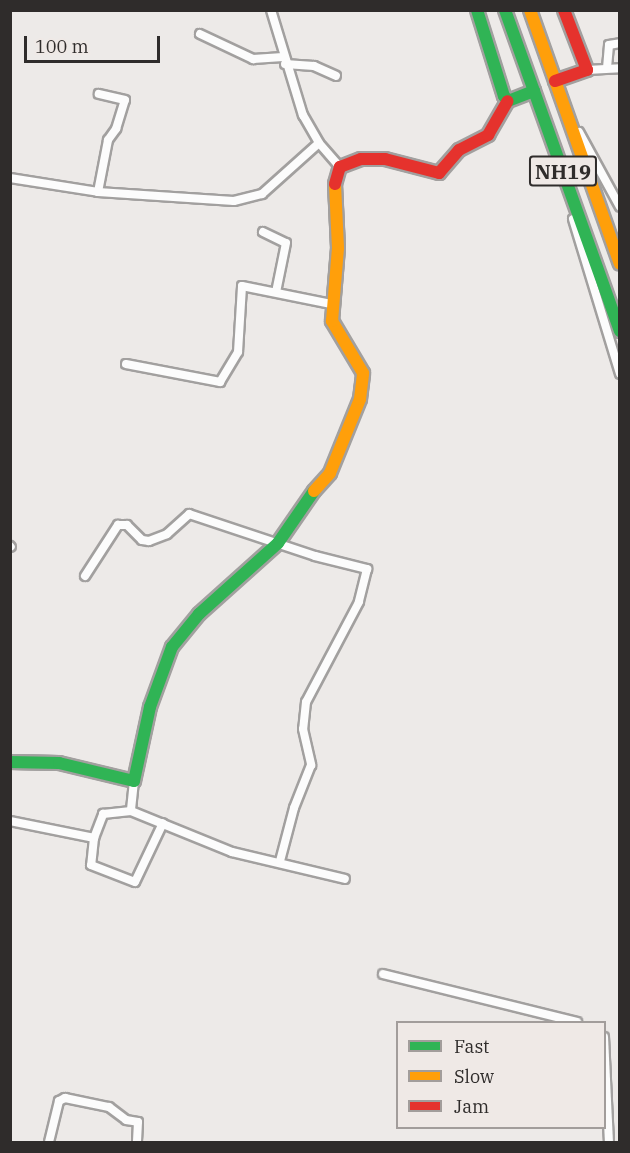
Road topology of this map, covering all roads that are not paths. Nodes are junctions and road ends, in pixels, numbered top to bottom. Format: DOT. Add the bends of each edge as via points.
graph roads {
  1 [pos="271,10"];
  2 [pos="477,10"];
  3 [pos="505,10"];
  4 [pos="530,10"];
  5 [pos="564,10"];
  6 [pos="200,34"];
  7 [pos="620,43"];
  8 [pos="284,61"];
  9 [pos="607,68"];
  10 [pos="620,68"];
  11 [pos="587,70"];
  12 [pos="336,76"];
  13 [pos="555,81"];
  14 [pos="534,91"];
  15 [pos="99,94"];
  16 [pos="508,100"];
  17 [pos="564,105"];
  18 [pos="319,143"];
  19 [pos="558,155"];
  20 [pos="340,167"];
  21 [pos="10,178"];
  22 [pos="98,192"];
  23 [pos="620,207"];
  24 [pos="263,232"];
  25 [pos="620,264"];
  26 [pos="276,292"];
  27 [pos="331,304"];
  28 [pos="620,331"];
  29 [pos="126,364"];
  30 [pos="620,374"];
  31 [pos="278,543"];
  32 [pos="85,576"];
  33 [pos="10,762"];
  34 [pos="134,781"];
  35 [pos="131,811"];
  36 [pos="10,821"];
  37 [pos="163,823"];
  38 [pos="94,838"];
  39 [pos="280,861"];
  40 [pos="345,879"];
  41 [pos="383,974"];
  42 [pos="569,1021"];
  43 [pos="606,1079"];
  44 [pos="49,1143"];
  45 [pos="137,1143"];
  46 [pos="609,1143"];
  1 -- 8 [label="street"];
  2 -- 16 [label="main road"];
  3 -- 14 [label="main road, NH19"];
  4 -- 13 [label="main road, NH19"];
  5 -- 11 [label="main road"];
  6 -- 8 [label="street" via="253,59"];
  7 -- 9 [label="street" via="609,45"];
  8 -- 12 [label="street" via="314,66"];
  8 -- 18 [label="street" via="299,106"];
  9 -- 10 [label="street"];
  9 -- 11 [label="street"];
  11 -- 13 [label="main road"];
  13 -- 17 [label="main road, NH19"];
  14 -- 16 [label="main road"];
  14 -- 19 [label="main road, NH19"];
  15 -- 22 [label="street" via="125,100 116,129 108,140"];
  16 -- 20 [label="main road" via="488,135 459,150 439,172 425,172 385,159 361,159"];
  17 -- 23 [label="street"];
  17 -- 25 [label="main road, NH19"];
  18 -- 20 [label="street"];
  18 -- 22 [label="street" via="274,184 248,199"];
  19 -- 28 [label="main road, NH19"];
  19 -- 30 [label="street" via="584,262"];
  20 -- 27 [label="main road" via="335,182 338,248"];
  21 -- 22 [label="street"];
  24 -- 26 [label="street" via="286,243"];
  26 -- 27 [label="street"];
  26 -- 29 [label="street" via="246,285 239,290 238,352 220,382"];
  27 -- 31 [label="main road" via="335,333 363,373 362,391 330,473 301,505"];
  31 -- 32 [label="street" via="194,514 187,514 166,534 149,541 121,524"];
  31 -- 34 [label="main road" via="199,614 172,646 150,707"];
  31 -- 39 [label="street" via="368,570 359,602 306,702 303,729 311,765"];
  33 -- 34 [label="main road" via="59,763"];
  34 -- 35 [label="street"];
  35 -- 37 [label="street"];
  35 -- 38 [label="street" via="103,814"];
  36 -- 38 [label="street"];
  37 -- 38 [label="street" via="135,882 91,865"];
  37 -- 39 [label="street" via="232,852"];
  39 -- 40 [label="street"];
  41 -- 42 [label="street"];
  43 -- 46 [label="street"];
  44 -- 45 [label="street" via="59,1101 65,1098 109,1107 126,1120 138,1122"];
}
